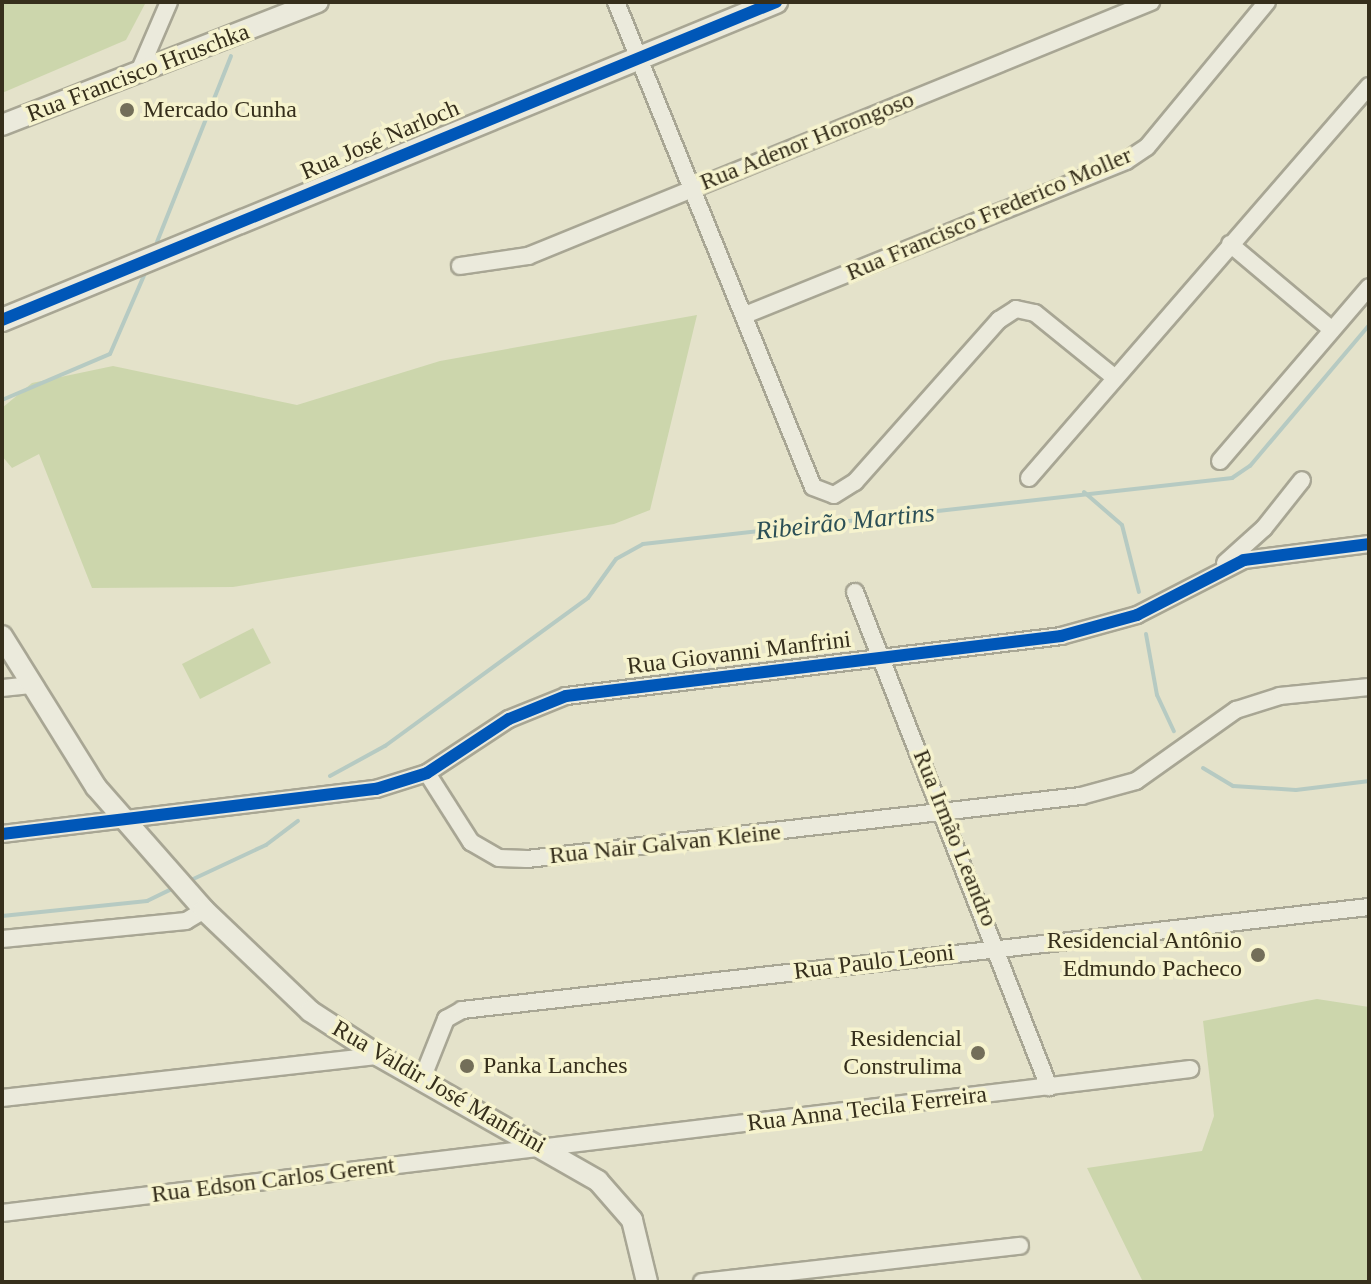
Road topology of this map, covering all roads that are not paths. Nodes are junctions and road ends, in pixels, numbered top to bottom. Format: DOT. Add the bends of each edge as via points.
graph roads {
  1 [pos="169,2"];
  2 [pos="318,2"];
  3 [pos="616,2"];
  4 [pos="776,2"];
  5 [pos="1151,2"];
  6 [pos="1267,2"];
  7 [pos="639,56"];
  8 [pos="138,74"];
  9 [pos="1369,86"];
  10 [pos="2,125"];
  11 [pos="692,187"];
  12 [pos="1230,244"];
  13 [pos="460,266"];
  14 [pos="1369,287"];
  15 [pos="745,315"];
  16 [pos="2,320"];
  17 [pos="1332,330"];
  18 [pos="1114,377"];
  19 [pos="1220,461"];
  20 [pos="1029,478"];
  21 [pos="1302,480"];
  22 [pos="1369,544"];
  23 [pos="1215,572"];
  24 [pos="855,592"];
  25 [pos="2,636"];
  26 [pos="882,658"];
  27 [pos="30,685"];
  28 [pos="1369,687"];
  29 [pos="2,688"];
  30 [pos="427,773"];
  31 [pos="945,813"];
  32 [pos="122,820"];
  33 [pos="2,834"];
  34 [pos="1369,907"];
  35 [pos="204,910"];
  36 [pos="2,939"];
  37 [pos="999,947"];
  38 [pos="379,1056"];
  39 [pos="1190,1069"];
  40 [pos="422,1079"];
  41 [pos="1049,1087"];
  42 [pos="2,1098"];
  43 [pos="544,1148"];
  44 [pos="2,1213"];
  45 [pos="1020,1246"];
  46 [pos="647,1282"];
  47 [pos="702,1282"];
  1 -- 8 [label="street"];
  2 -- 8 [label="street, Rua Francisco Hruschka"];
  3 -- 7 [label="street"];
  4 -- 7 [label="main road, Rua José Narloch"];
  5 -- 11 [label="street, Rua Adenor Horongoso"];
  6 -- 15 [label="street, Rua Francisco Frederico Moller" via="1147,147 1126,161"];
  7 -- 11 [label="street"];
  7 -- 16 [label="main road, Rua José Narloch"];
  8 -- 10 [label="street, Rua Francisco Hruschka"];
  9 -- 12 [label="street"];
  11 -- 13 [label="street, Rua Adenor Horongoso" via="528,256"];
  11 -- 15 [label="street"];
  12 -- 17 [label="street"];
  12 -- 18 [label="street"];
  14 -- 17 [label="street"];
  15 -- 18 [label="street" via="813,487 834,495 855,482 999,320 1016,309 1035,313"];
  17 -- 19 [label="street"];
  18 -- 20 [label="street"];
  21 -- 23 [label="street" via="1264,528"];
  22 -- 23 [label="street, Rua Giovanni Manfrini" via="1264,555"];
  23 -- 26 [label="street, Rua Giovanni Manfrini" via="1137,615 1089,630"];
  24 -- 26 [label="street, Rua Irmão Leandro"];
  25 -- 27 [label="street, Rua Valdir José Manfrini"];
  26 -- 30 [label="street, Rua Giovanni Manfrini" via="566,696 509,719"];
  26 -- 31 [label="street, Rua Irmão Leandro"];
  27 -- 29 [label="street"];
  27 -- 32 [label="street, Rua Valdir José Manfrini"];
  28 -- 31 [label="street, Rua Nair Galvan Kleine" via="1280,696 1236,710 1171,760 1109,790"];
  30 -- 31 [label="street, Rua Nair Galvan Kleine" via="471,842 489,855 510,860"];
  30 -- 32 [label="street, Rua Giovanni Manfrini" via="341,796"];
  31 -- 37 [label="street, Rua Irmão Leandro"];
  32 -- 33 [label="street, Rua Giovanni Manfrini"];
  32 -- 35 [label="street, Rua Valdir José Manfrini"];
  34 -- 37 [label="street, Rua Paulo Leoni"];
  35 -- 36 [label="street" via="186,921"];
  35 -- 38 [label="street, Rua Valdir José Manfrini" via="310,1011"];
  37 -- 40 [label="street, Rua Paulo Leoni" via="462,1010 446,1019"];
  37 -- 41 [label="street, Rua Irmão Leandro"];
  38 -- 40 [label="street, Rua Valdir José Manfrini"];
  38 -- 42 [label="street"];
  39 -- 41 [label="street, Rua Anna Tecila Ferreira"];
  40 -- 43 [label="street, Rua Valdir José Manfrini"];
  41 -- 43 [label="street, Rua Anna Tecila Ferreira"];
  43 -- 44 [label="street, Rua Edson Carlos Gerent"];
  43 -- 46 [label="street, Rua Valdir José Manfrini" via="612,1193 632,1220"];
  45 -- 47 [label="street"];
}
